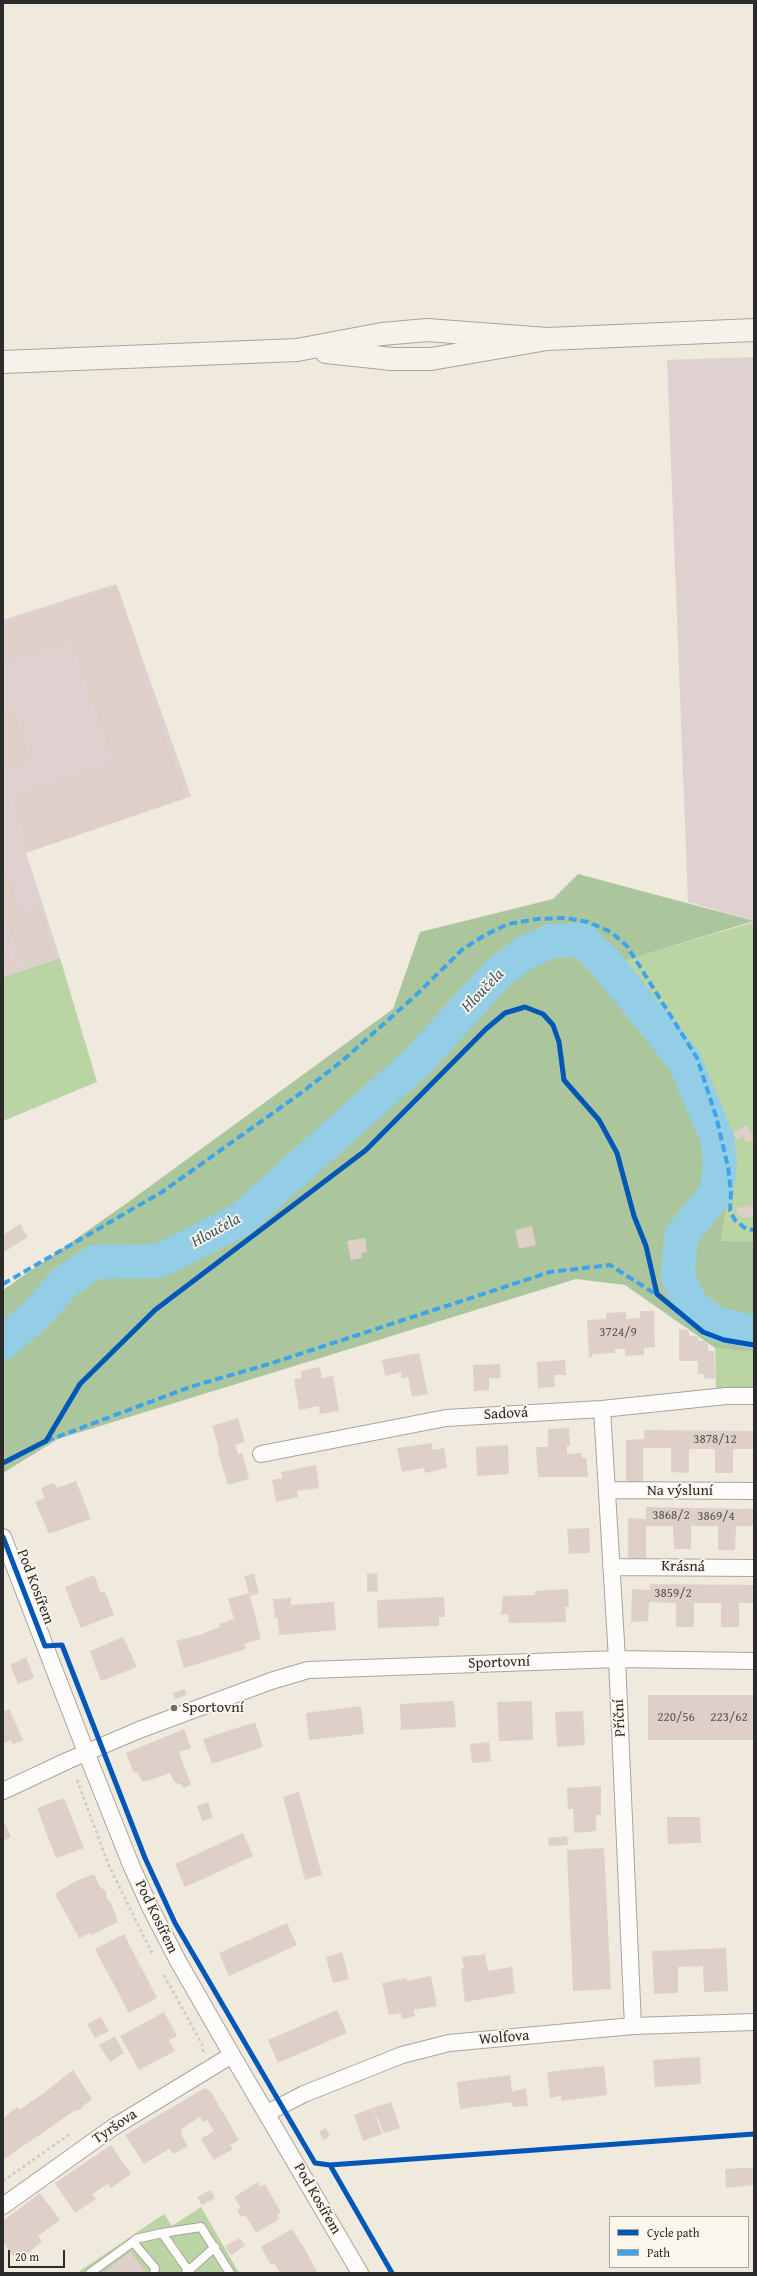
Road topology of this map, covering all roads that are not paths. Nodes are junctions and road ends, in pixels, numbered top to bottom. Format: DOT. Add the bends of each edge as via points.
graph roads {
  1 [pos="754,330"];
  2 [pos="547,339"];
  3 [pos="297,350"];
  4 [pos="3,362"];
  5 [pos="754,1396"];
  6 [pos="602,1409"];
  7 [pos="261,1454"];
  8 [pos="607,1490"];
  9 [pos="754,1491"];
  10 [pos="3,1537"];
  11 [pos="611,1567"];
  12 [pos="754,1568"];
  13 [pos="617,1659"];
  14 [pos="754,1661"];
  15 [pos="86,1752"];
  16 [pos="3,1791"];
  17 [pos="754,2022"];
  18 [pos="633,2026"];
  19 [pos="232,2055"];
  20 [pos="267,2113"];
  21 [pos="3,2206"];
  22 [pos="162,2233"];
  23 [pos="133,2242"];
  24 [pos="214,2247"];
  25 [pos="90,2273"];
  26 [pos="154,2273"];
  27 [pos="188,2273"];
  28 [pos="230,2273"];
  29 [pos="360,2273"];
  1 -- 2 [label="main road"];
  2 -- 3 [label="main road" via="427,330 382,334"];
  2 -- 3 [label="main road" via="424,359 392,359"];
  3 -- 4 [label="main road"];
  5 -- 6 [label="street, Sadová" via="726,1396"];
  6 -- 7 [label="street, Sadová" via="446,1418"];
  6 -- 8 [label="street, Příční"];
  8 -- 9 [label="street, Na výsluní"];
  8 -- 11 [label="street, Příční"];
  10 -- 15 [label="street, Pod Kosířem"];
  11 -- 12 [label="street, Krásná"];
  11 -- 13 [label="street, Příční"];
  13 -- 14 [label="street, Sportovní"];
  13 -- 15 [label="street, Sportovní" via="308,1670 195,1708"];
  13 -- 18 [label="street, Příční"];
  15 -- 16 [label="street, Sportovní"];
  15 -- 19 [label="street, Pod Kosířem" via="150,1907"];
  17 -- 18 [label="street, Wolfova"];
  18 -- 20 [label="street, Wolfova" via="477,2040 427,2048 334,2082"];
  19 -- 20 [label="street, Pod Kosířem"];
  19 -- 21 [label="street, Tyršova" via="112,2128"];
  20 -- 29 [label="street, Pod Kosířem"];
  22 -- 23 [label="lane"];
  22 -- 24 [label="lane" via="199,2226"];
  22 -- 27 [label="lane"];
  23 -- 25 [label="lane"];
  23 -- 26 [label="lane" via="154,2268"];
  24 -- 27 [label="lane"];
  24 -- 28 [label="lane"];
}
